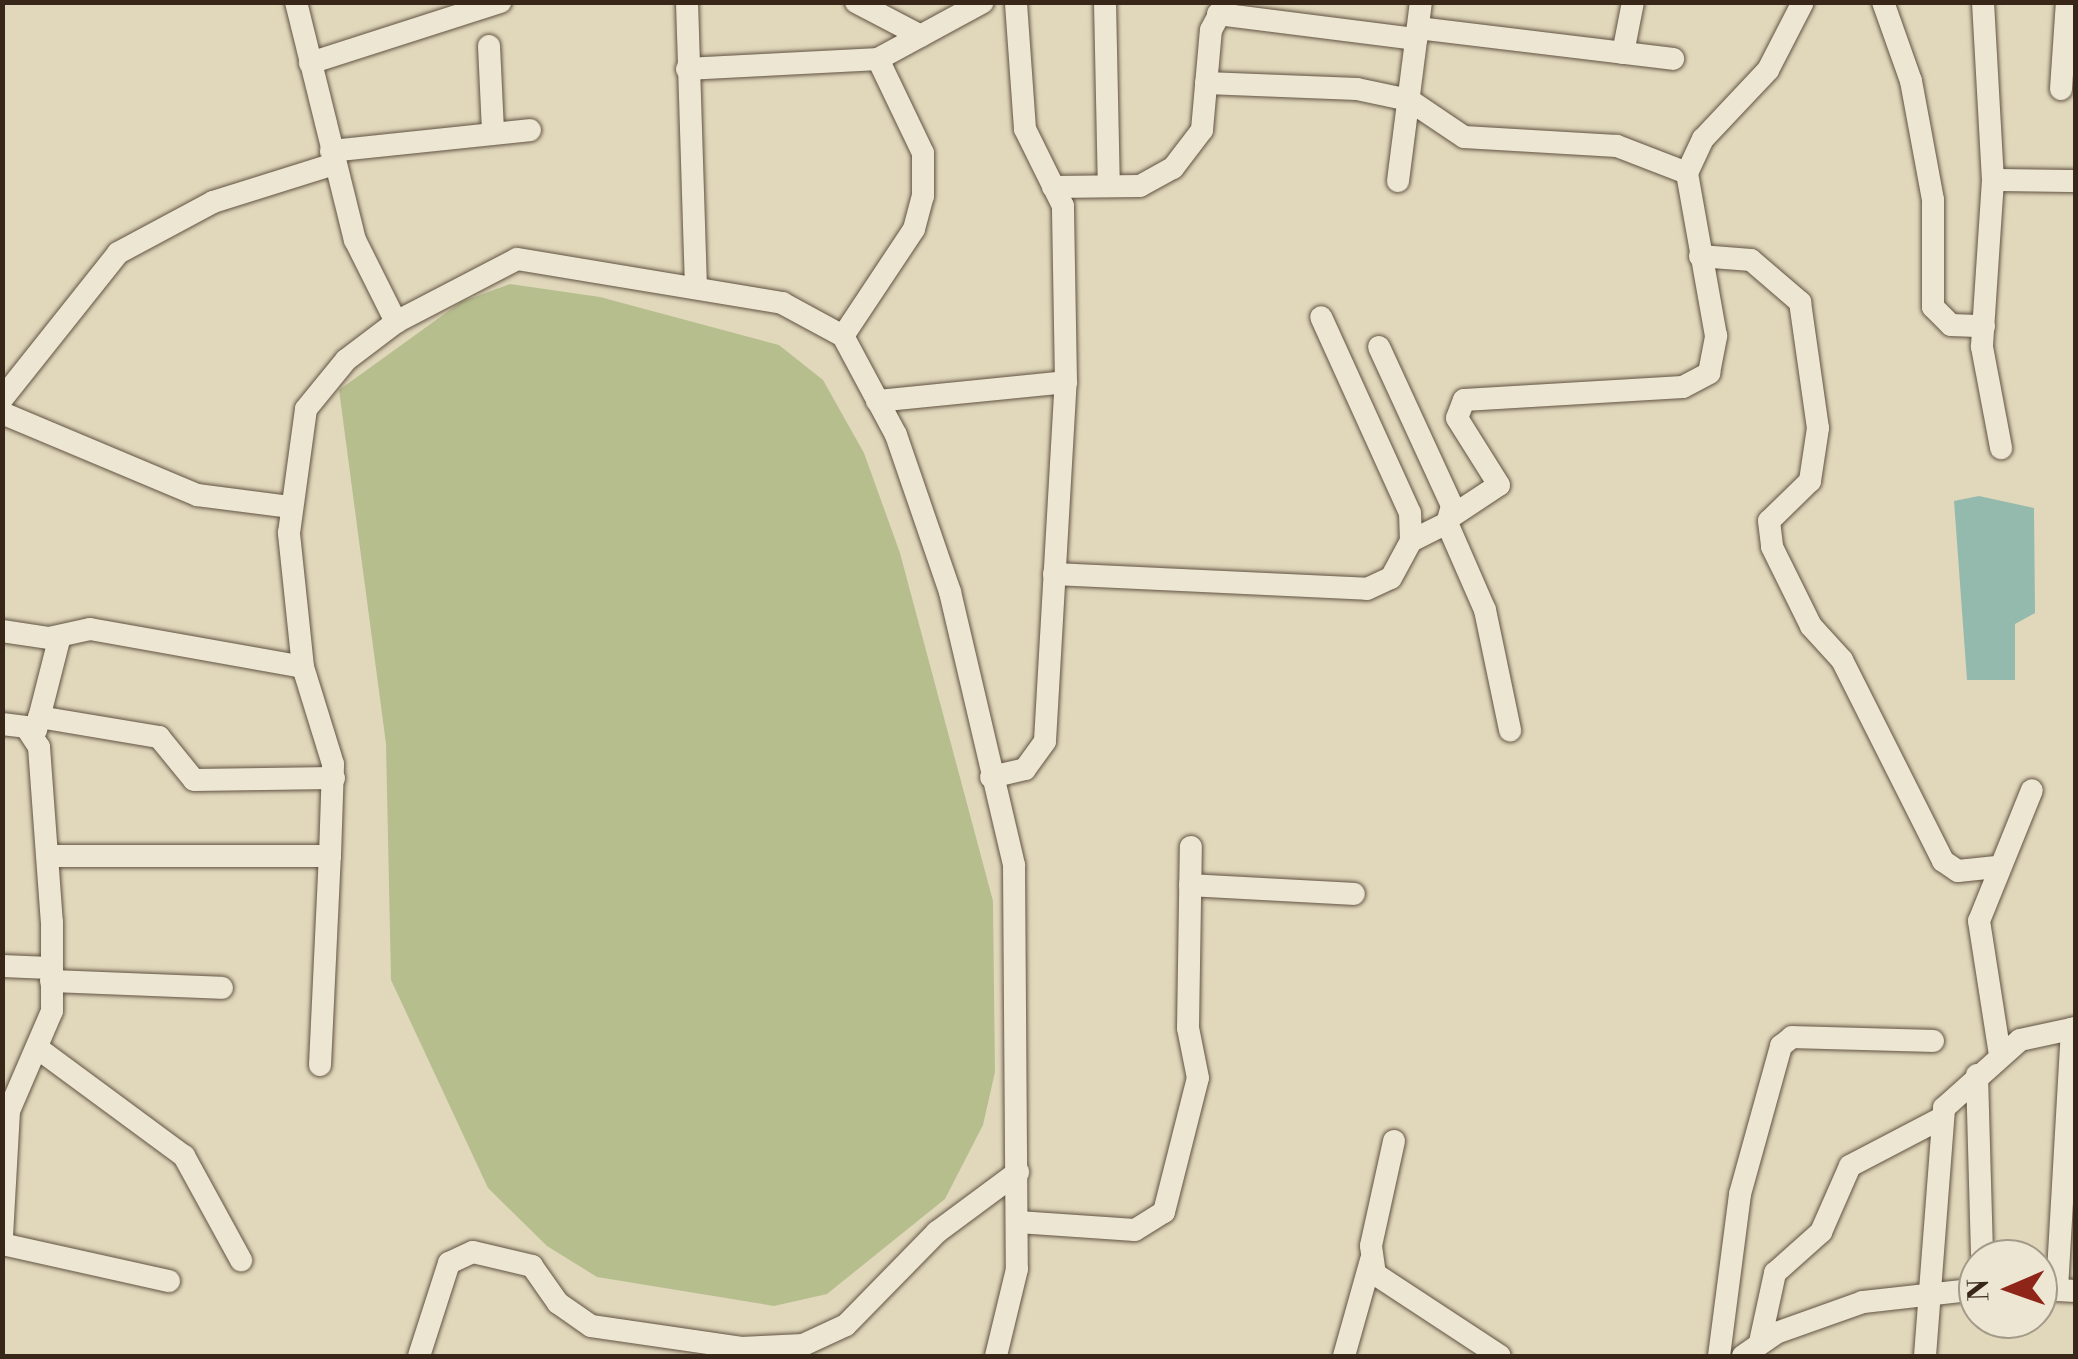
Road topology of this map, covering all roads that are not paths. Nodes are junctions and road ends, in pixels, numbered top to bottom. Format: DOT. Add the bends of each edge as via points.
graph roads {
  1 [pos="296,2"];
  2 [pos="500,2"];
  3 [pos="686,2"];
  4 [pos="856,2"];
  5 [pos="984,2"];
  6 [pos="1016,2"];
  7 [pos="1106,2"];
  8 [pos="1421,2"];
  9 [pos="1633,2"];
  10 [pos="1803,2"];
  11 [pos="1882,2"];
  12 [pos="1983,2"];
  13 [pos="2067,2"];
  14 [pos="1214,12"];
  15 [pos="1417,34"];
  16 [pos="922,36"];
  17 [pos="489,46"];
  18 [pos="1624,54"];
  19 [pos="878,58"];
  20 [pos="1673,59"];
  21 [pos="310,63"];
  22 [pos="687,68"];
  23 [pos="1206,83"];
  24 [pos="2061,89"];
  25 [pos="1408,100"];
  26 [pos="530,130"];
  27 [pos="492,132"];
  28 [pos="332,157"];
  29 [pos="1687,174"];
  30 [pos="1993,180"];
  31 [pos="1398,181"];
  32 [pos="2076,181"];
  33 [pos="1053,186"];
  34 [pos="1109,186"];
  35 [pos="1700,256"];
  36 [pos="696,286"];
  37 [pos="1322,316"];
  38 [pos="396,322"];
  39 [pos="1984,326"];
  40 [pos="842,336"];
  41 [pos="1379,347"];
  42 [pos="1066,382"];
  43 [pos="2,399"];
  44 [pos="877,401"];
  45 [pos="2,412"];
  46 [pos="2001,448"];
  47 [pos="291,506"];
  48 [pos="1449,520"];
  49 [pos="1411,541"];
  50 [pos="1054,574"];
  51 [pos="2,631"];
  52 [pos="60,636"];
  53 [pos="304,667"];
  54 [pos="2,724"];
  55 [pos="37,725"];
  56 [pos="1510,730"];
  57 [pos="990,777"];
  58 [pos="334,778"];
  59 [pos="2032,790"];
  60 [pos="1191,847"];
  61 [pos="51,856"];
  62 [pos="330,856"];
  63 [pos="1994,867"];
  64 [pos="1190,885"];
  65 [pos="1354,894"];
  66 [pos="2,966"];
  67 [pos="50,975"];
  68 [pos="222,988"];
  69 [pos="2074,1028"];
  70 [pos="1933,1042"];
  71 [pos="40,1050"];
  72 [pos="2000,1055"];
  73 [pos="320,1065"];
  74 [pos="1977,1075"];
  75 [pos="1938,1120"];
  76 [pos="1394,1141"];
  77 [pos="1018,1172"];
  78 [pos="1018,1222"];
  79 [pos="1981,1239"];
  80 [pos="2,1240"];
  81 [pos="242,1260"];
  82 [pos="1371,1260"];
  83 [pos="2058,1275"];
  84 [pos="169,1281"];
  85 [pos="1928,1288"];
  86 [pos="1958,1288"];
  87 [pos="1751,1349"];
  88 [pos="790,1351"];
  89 [pos="419,1356"];
  90 [pos="996,1356"];
  91 [pos="1344,1356"];
  92 [pos="1500,1356"];
  93 [pos="1719,1356"];
  94 [pos="1925,1356"];
  1 -- 21 [label="street"];
  2 -- 21 [label="street"];
  3 -- 22 [label="street"];
  4 -- 16 [label="street"];
  5 -- 16 [label="street"];
  6 -- 33 [label="street" via="1025,130"];
  7 -- 34 [label="street"];
  8 -- 15 [label="street"];
  9 -- 18 [label="street"];
  10 -- 29 [label="street" via="1768,70 1702,139"];
  11 -- 39 [label="street" via="1911,81 1933,200 1934,306 1951,325"];
  12 -- 30 [label="street"];
  13 -- 24 [label="street"];
  14 -- 15 [label="street"];
  14 -- 23 [label="street"];
  15 -- 18 [label="street"];
  15 -- 25 [label="street"];
  16 -- 19 [label="street"];
  17 -- 27 [label="street"];
  18 -- 20 [label="street"];
  19 -- 22 [label="street"];
  19 -- 40 [label="street" via="923,153 923,196 914,229"];
  21 -- 28 [label="street"];
  22 -- 36 [label="street"];
  23 -- 25 [label="street"];
  23 -- 34 [label="street" via="1202,130 1173,168 1159,182"];
  25 -- 29 [label="street" via="1464,137 1617,146"];
  25 -- 31 [label="street"];
  26 -- 27 [label="street"];
  27 -- 28 [label="street"];
  28 -- 38 [label="street" via="370,282"];
  28 -- 43 [label="street" via="213,202 118,253"];
  29 -- 35 [label="street"];
  30 -- 32 [label="street"];
  30 -- 39 [label="street"];
  33 -- 34 [label="street"];
  33 -- 42 [label="street" via="1062,206"];
  35 -- 48 [label="street" via="1716,336 1709,373 1683,387 1464,400 1457,418 1499,485"];
  35 -- 63 [label="street" via="1751,260 1800,302 1818,428 1810,481 1769,522 1772,547 1811,626 1842,660 1943,861 1958,870"];
  36 -- 38 [label="street" via="516,259"];
  36 -- 40 [label="street" via="782,303"];
  37 -- 49 [label="street" via="1410,512"];
  38 -- 47 [label="street" via="312,395"];
  39 -- 46 [label="street"];
  40 -- 44 [label="street"];
  41 -- 48 [label="street"];
  42 -- 44 [label="street"];
  42 -- 50 [label="street"];
  44 -- 57 [label="street" via="938,548"];
  45 -- 47 [label="street" via="197,495"];
  47 -- 53 [label="street"];
  48 -- 49 [label="street"];
  48 -- 56 [label="street" via="1485,610"];
  49 -- 50 [label="street" via="1390,578 1367,588"];
  50 -- 57 [label="street" via="1040,759"];
  51 -- 52 [label="street"];
  52 -- 53 [label="street" via="90,629"];
  52 -- 55 [label="street"];
  53 -- 58 [label="street"];
  54 -- 55 [label="street"];
  55 -- 58 [label="street" via="159,737 194,780"];
  55 -- 61 [label="street"];
  57 -- 77 [label="street" via="1019,922"];
  58 -- 62 [label="street"];
  59 -- 63 [label="street"];
  60 -- 64 [label="street"];
  61 -- 62 [label="street"];
  61 -- 67 [label="street"];
  62 -- 73 [label="street"];
  63 -- 72 [label="street" via="1979,921"];
  64 -- 65 [label="street"];
  64 -- 78 [label="street" via="1197,1088 1164,1212 1134,1230"];
  66 -- 67 [label="street"];
  67 -- 68 [label="street"];
  67 -- 71 [label="street"];
  69 -- 72 [label="street" via="2032,1035"];
  69 -- 83 [label="street"];
  70 -- 93 [label="street" via="1792,1037 1781,1046 1740,1194"];
  71 -- 80 [label="street" via="8,1111"];
  71 -- 81 [label="street" via="184,1156"];
  72 -- 74 [label="street"];
  74 -- 75 [label="street"];
  74 -- 79 [label="street"];
  75 -- 85 [label="street"];
  75 -- 87 [label="street" via="1850,1166 1821,1232 1775,1273"];
  76 -- 82 [label="street"];
  77 -- 78 [label="street"];
  77 -- 88 [label="street" via="937,1232 846,1325"];
  78 -- 90 [label="street"];
  80 -- 84 [label="street"];
  82 -- 91 [label="street"];
  82 -- 92 [label="street" via="1384,1285"];
  85 -- 86 [label="street"];
  85 -- 87 [label="street"];
  85 -- 94 [label="street"];
  88 -- 89 [label="street" via="592,1326 558,1303 532,1266 473,1252 448,1262"];
}
